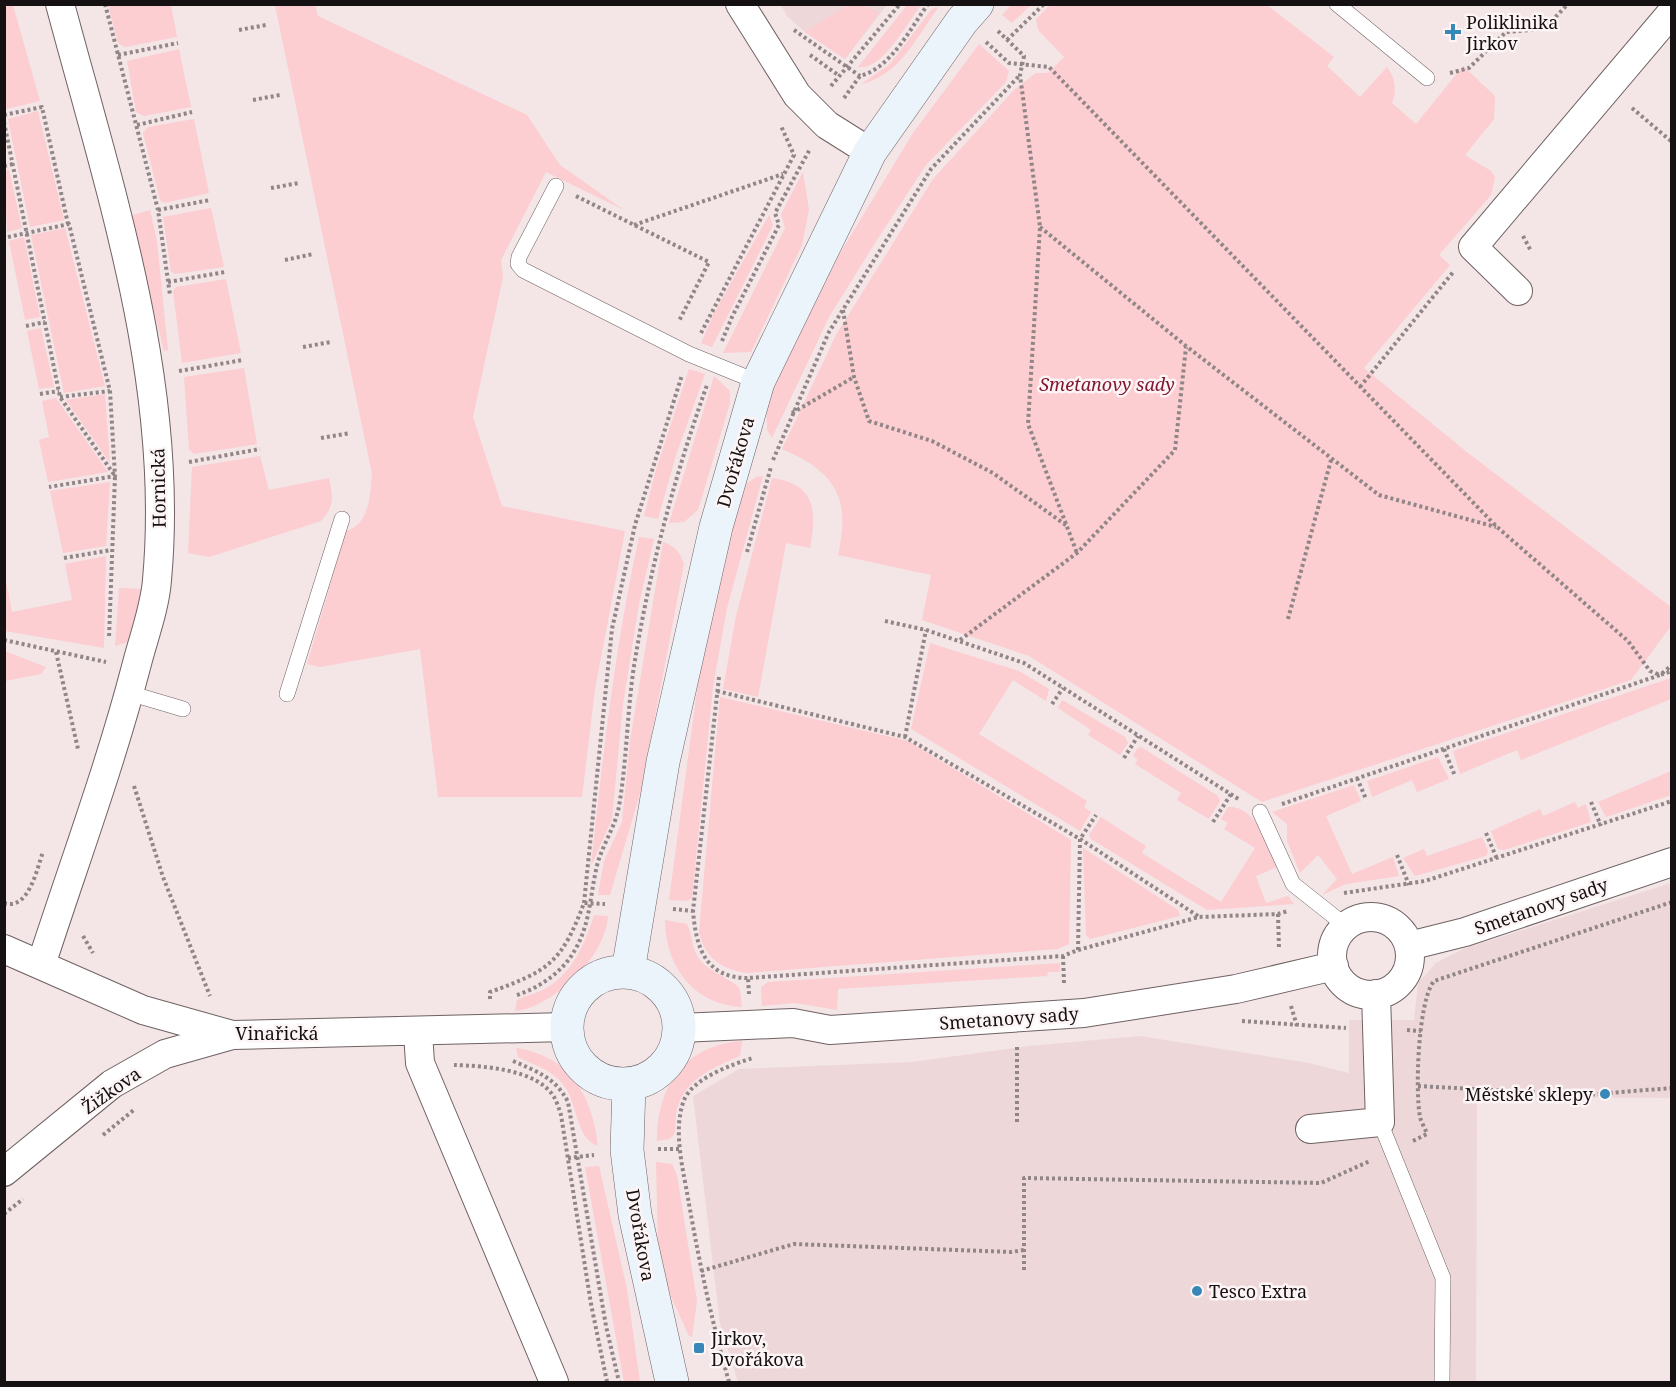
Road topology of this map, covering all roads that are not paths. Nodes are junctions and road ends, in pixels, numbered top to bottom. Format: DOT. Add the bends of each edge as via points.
graph roads {
  1 [pos="60,4"];
  2 [pos="740,4"];
  3 [pos="1337,4"];
  4 [pos="971,11"];
  5 [pos="1671,12"];
  6 [pos="1427,78"];
  7 [pos="870,152"];
  8 [pos="556,186"];
  9 [pos="1518,291"];
  10 [pos="758,381"];
  11 [pos="342,519"];
  12 [pos="129,693"];
  13 [pos="287,694"];
  14 [pos="183,710"];
  15 [pos="1260,812"];
  16 [pos="1671,862"];
  17 [pos="1346,926"];
  18 [pos="1409,946"];
  19 [pos="4,949"];
  20 [pos="41,965"];
  21 [pos="1334,966"];
  22 [pos="628,971"];
  23 [pos="1376,994"];
  24 [pos="566,1028"];
  25 [pos="680,1028"];
  26 [pos="418,1032"];
  27 [pos="232,1035"];
  28 [pos="629,1085"];
  29 [pos="1380,1122"];
  30 [pos="1310,1129"];
  31 [pos="4,1172"];
  32 [pos="554,1383"];
  33 [pos="672,1383"];
  34 [pos="1442,1383"];
  1 -- 12 [label="street, Hornická" via="116,215 146,353 157,430 157,582"];
  2 -- 7 [label="street" via="797,95 814,114"];
  3 -- 6 [label="lane"];
  4 -- 7 [label="street, Dvořákova"];
  5 -- 9 [label="street" via="1473,247"];
  7 -- 10 [label="street, Dvořákova"];
  8 -- 10 [label="lane" via="519,257 518,264 523,270 689,354"];
  10 -- 22 [label="street, Dvořákova" via="705,572 663,762"];
  11 -- 13 [label="lane"];
  12 -- 14 [label="lane"];
  12 -- 20 [label="street, Hornická"];
  15 -- 17 [label="lane" via="1293,884"];
  16 -- 18 [label="street, Smetanovy sady" via="1465,932"];
  17 -- 18 [label="street" via="1370,917 1382,919 1394,925"];
  17 -- 21 [label="street" via="1334,945"];
  18 -- 23 [label="street" via="1410,959 1403,977 1389,991"];
  19 -- 20 [label="street, Vinařická"];
  20 -- 27 [label="street, Vinařická" via="143,1010"];
  21 -- 23 [label="street" via="1338,977 1354,991"];
  21 -- 25 [label="street, Smetanovy sady" via="1236,990 1084,1013 830,1030 793,1023"];
  22 -- 24 [label="street" via="610,973 585,986 569,1009"];
  22 -- 25 [label="street" via="649,977 665,990 676,1008"];
  23 -- 29 [label="street"];
  24 -- 26 [label="street, Vinařická"];
  24 -- 28 [label="street" via="569,1046 585,1069 609,1083"];
  25 -- 28 [label="street" via="676,1048 665,1066 649,1079"];
  26 -- 27 [label="street, Vinařická"];
  26 -- 32 [label="street" via="420,1063"];
  27 -- 31 [label="street, Žižkova" via="165,1054 112,1084"];
  28 -- 33 [label="street, Dvořákova" via="627,1150 635,1215"];
  29 -- 30 [label="street"];
  29 -- 34 [label="lane" via="1443,1278"];
}
